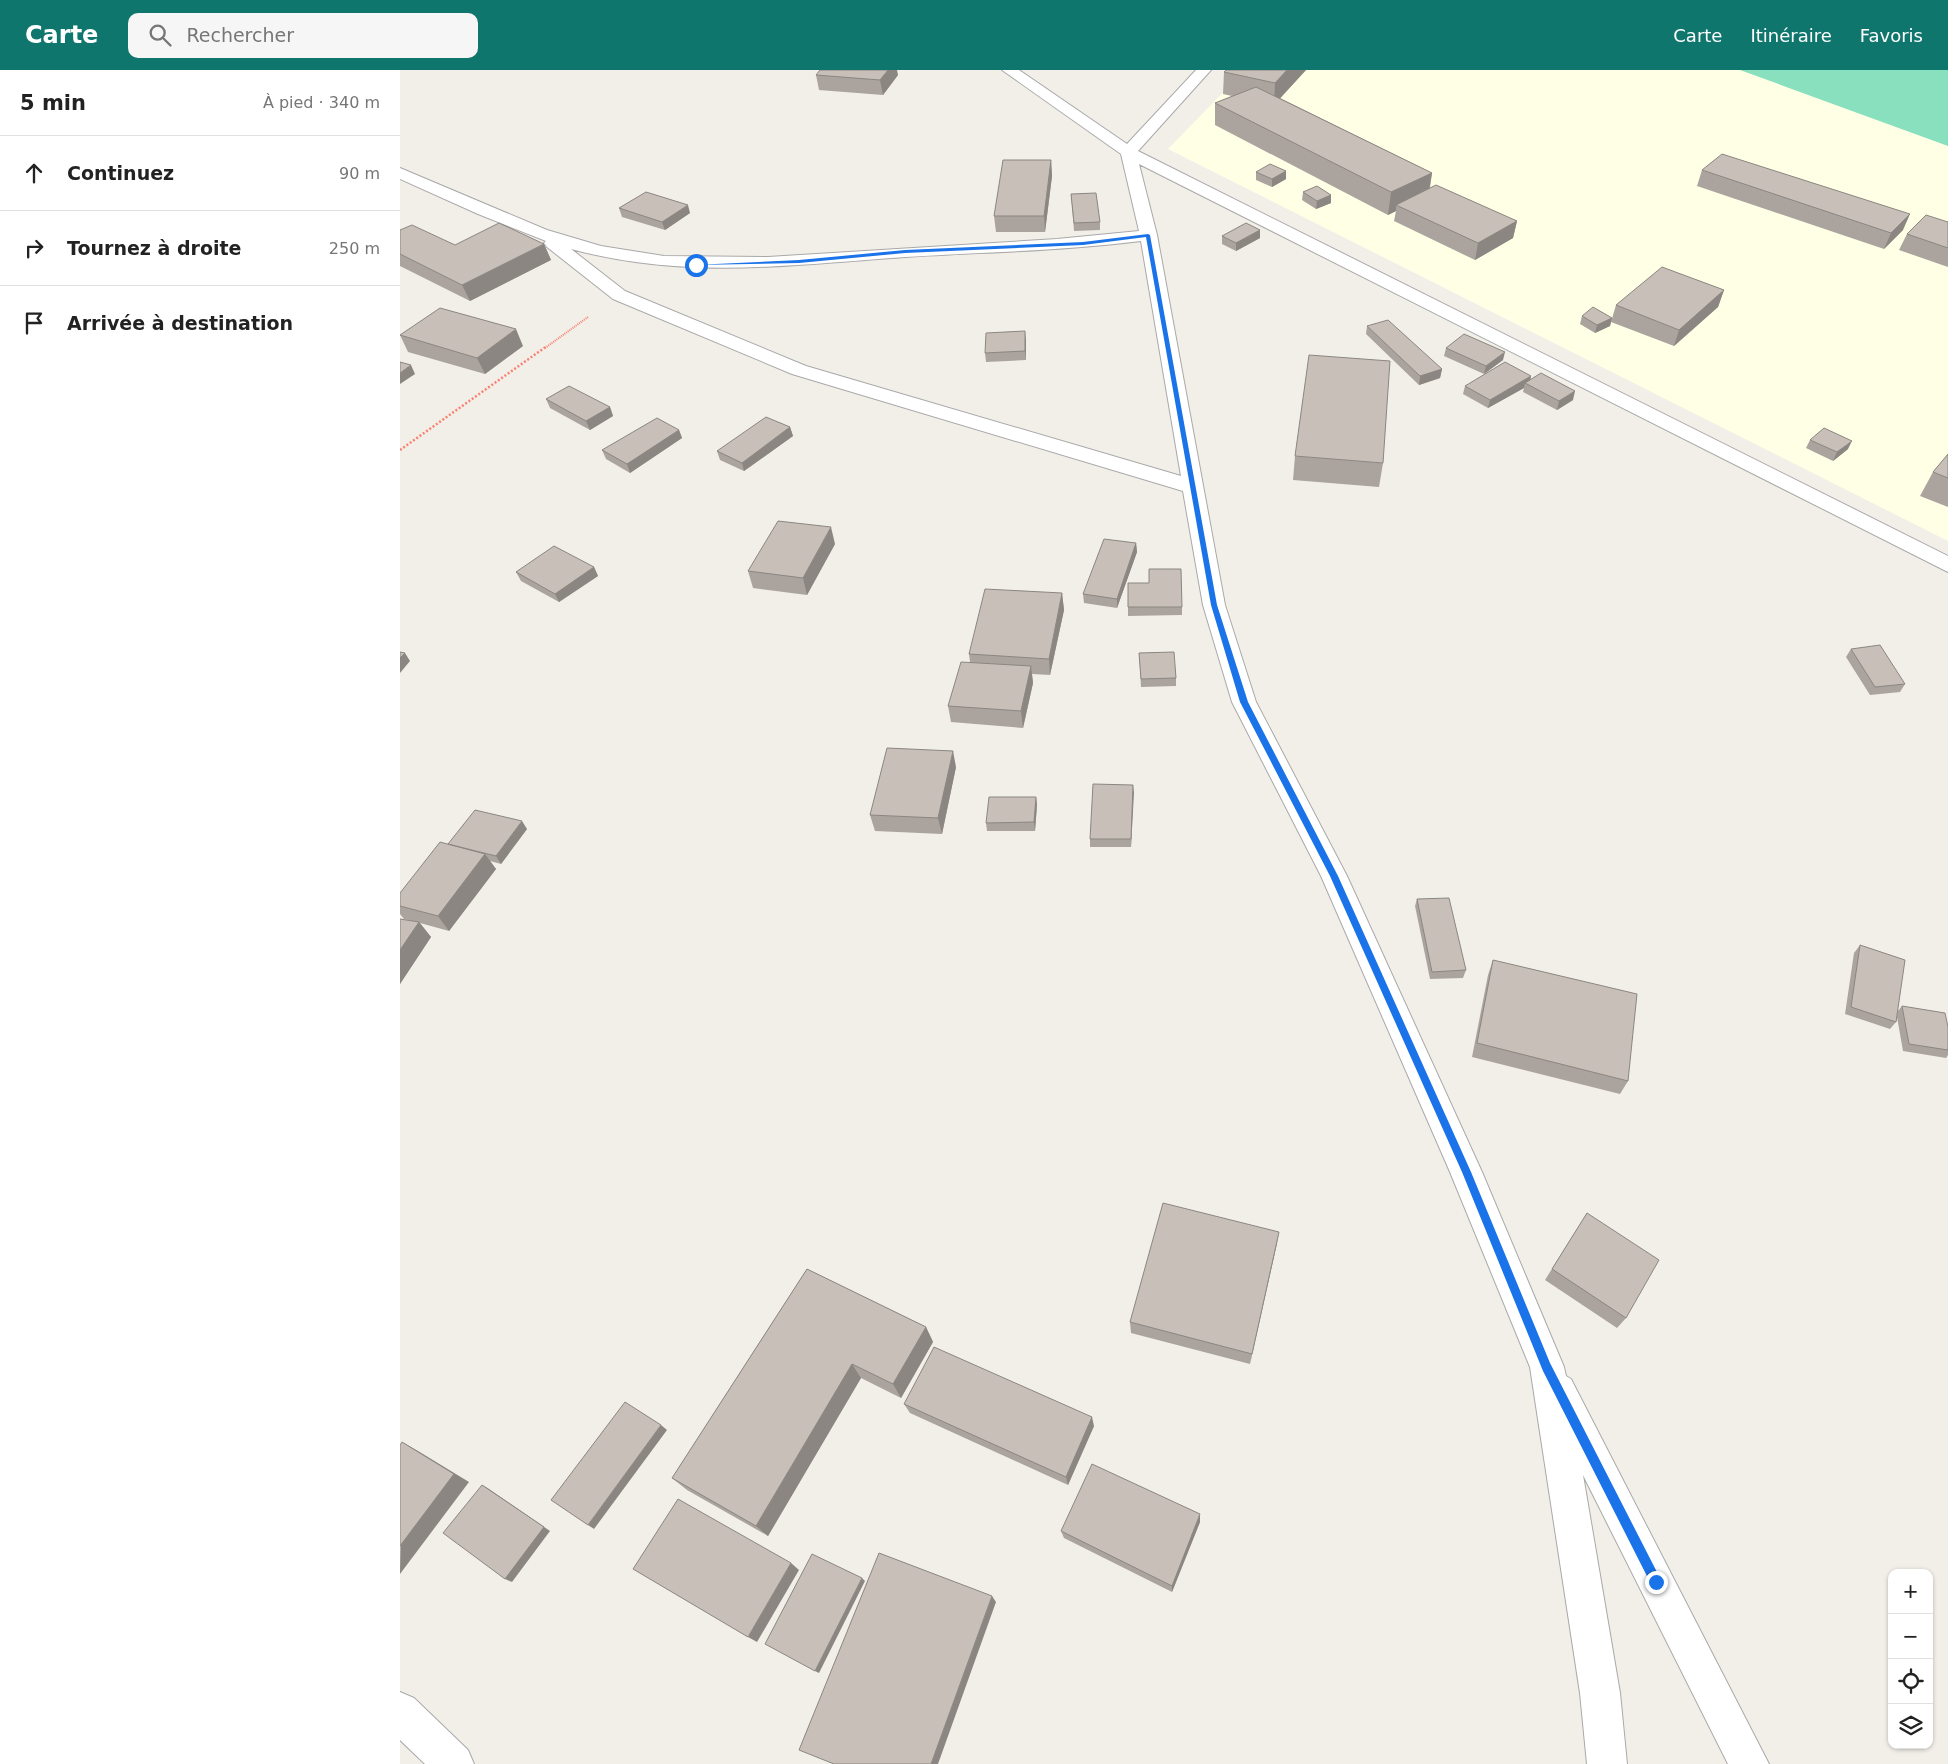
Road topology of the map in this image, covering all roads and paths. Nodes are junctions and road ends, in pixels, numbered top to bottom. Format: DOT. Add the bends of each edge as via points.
graph roads {
  1 [pos="1008,70"];
  2 [pos="1204,70"];
  3 [pos="1128,152"];
  4 [pos="400,173"];
  5 [pos="1148,235"];
  6 [pos="546,237"];
  7 [pos="619,295"];
  8 [pos="400,450"];
  9 [pos="1194,487"];
  10 [pos="1948,565"];
  11 [pos="1547,1367"];
  12 [pos="400,1712"];
  13 [pos="454,1764"];
  14 [pos="1607,1764"];
  15 [pos="1749,1764"];
  1 -- 3 [label="street"];
  2 -- 3 [label="street"];
  3 -- 5 [label="street"];
  3 -- 10 [label="street"];
  4 -- 6 [label="street"];
  5 -- 6 [label="street" via="1083,244 905,252 799,262 696,265 629,257"];
  5 -- 9 [label="street"];
  6 -- 7 [label="street"];
  7 -- 8 [label="path"];
  7 -- 9 [label="street" via="799,370"];
  9 -- 11 [label="street" via="1214,605 1244,702 1334,876 1466,1172"];
  11 -- 14 [label="street" via="1600,1693"];
  11 -- 15 [label="street"];
  12 -- 13 [label="street"];
}
